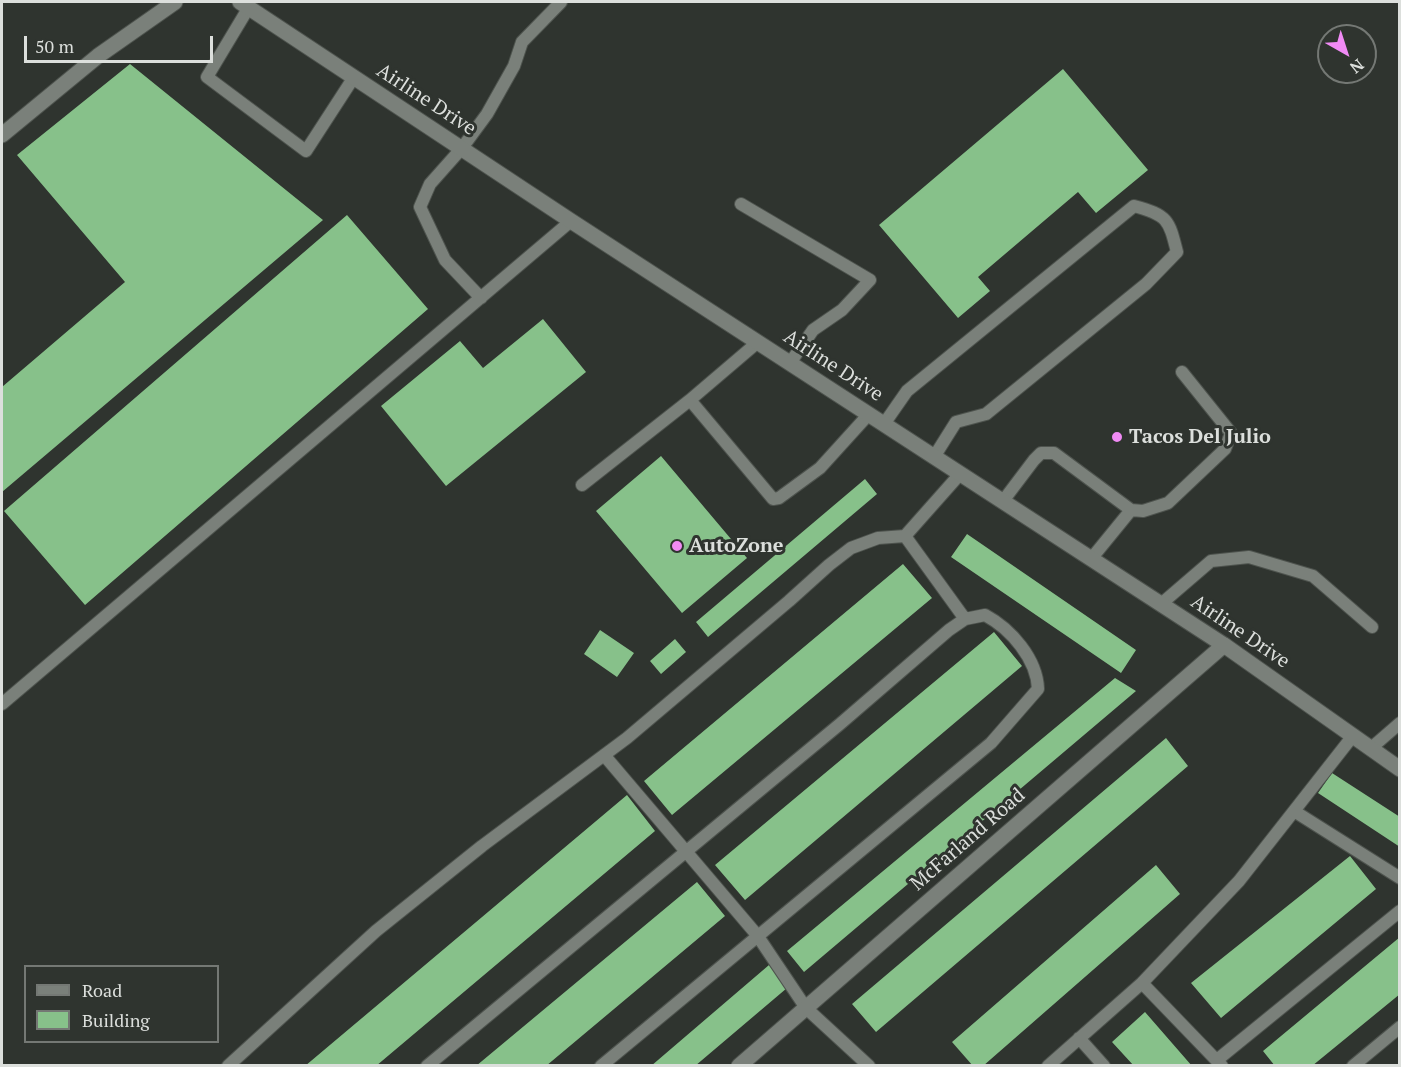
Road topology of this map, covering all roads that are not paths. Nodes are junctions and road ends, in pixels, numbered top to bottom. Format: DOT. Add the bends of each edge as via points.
graph roads {
  1 [pos="175,2"];
  2 [pos="561,2"];
  3 [pos="244,4"];
  4 [pos="354,77"];
  5 [pos="2,135"];
  6 [pos="462,148"];
  7 [pos="741,204"];
  8 [pos="572,221"];
  9 [pos="481,298"];
  10 [pos="758,342"];
  11 [pos="790,363"];
  12 [pos="1182,372"];
  13 [pos="690,400"];
  14 [pos="869,414"];
  15 [pos="884,424"];
  16 [pos="934,457"];
  17 [pos="960,474"];
  18 [pos="582,485"];
  19 [pos="1003,501"];
  20 [pos="1131,510"];
  21 [pos="905,536"];
  22 [pos="1091,559"];
  23 [pos="1161,604"];
  24 [pos="965,619"];
  25 [pos="1372,627"];
  26 [pos="1224,645"];
  27 [pos="2,704"];
  28 [pos="1400,723"];
  29 [pos="1352,737"];
  30 [pos="1370,749"];
  31 [pos="604,755"];
  32 [pos="1400,769"];
  33 [pos="1294,811"];
  34 [pos="684,852"];
  35 [pos="1400,878"];
  36 [pos="1400,911"];
  37 [pos="757,935"];
  38 [pos="1142,983"];
  39 [pos="807,1008"];
  40 [pos="1400,1027"];
  41 [pos="1079,1038"];
  42 [pos="1219,1063"];
  43 [pos="228,1065"];
  44 [pos="427,1065"];
  45 [pos="601,1065"];
  46 [pos="740,1065"];
  47 [pos="869,1065"];
  48 [pos="1048,1065"];
  49 [pos="1104,1065"];
  50 [pos="1353,1065"];
  1 -- 5 [label="main road" via="98,56"];
  2 -- 6 [label="lane" via="522,42 498,95"];
  3 -- 4 [label="main road, Airline Drive"];
  3 -- 4 [label="lane" via="207,77 306,151"];
  4 -- 6 [label="main road, Airline Drive"];
  6 -- 8 [label="main road, Airline Drive"];
  6 -- 9 [label="lane" via="430,184 420,207 445,260"];
  7 -- 11 [label="lane" via="870,280 842,310 813,330"];
  8 -- 9 [label="lane"];
  8 -- 10 [label="main road, Airline Drive"];
  9 -- 27 [label="lane"];
  10 -- 11 [label="main road, Airline Drive"];
  10 -- 13 [label="lane"];
  11 -- 14 [label="main road, Airline Drive"];
  12 -- 20 [label="lane" via="1231,433 1225,449 1168,503 1143,511"];
  13 -- 14 [label="lane" via="773,499 820,468"];
  13 -- 18 [label="lane"];
  14 -- 15 [label="main road, Airline Drive"];
  15 -- 16 [label="main road, Airline Drive"];
  15 -- 16 [label="lane" via="907,391 1134,206 1159,212 1172,230 1178,252 1146,284 986,414 956,422"];
  16 -- 17 [label="main road, Airline Drive"];
  17 -- 19 [label="main road, Airline Drive"];
  17 -- 21 [label="lane"];
  19 -- 20 [label="lane" via="1041,453 1054,453"];
  19 -- 22 [label="main road, Airline Drive"];
  20 -- 22 [label="lane"];
  21 -- 24 [label="lane"];
  21 -- 31 [label="lane" via="878,537 843,554"];
  22 -- 23 [label="main road, Airline Drive"];
  23 -- 25 [label="lane" via="1211,561 1249,557 1313,576"];
  23 -- 26 [label="main road, Airline Drive"];
  24 -- 34 [label="lane"];
  24 -- 37 [label="lane" via="985,615 1001,624 1038,673 1038,690 991,742"];
  26 -- 29 [label="main road, Airline Drive"];
  26 -- 39 [label="main road, McFarland Road"];
  28 -- 30 [label="lane"];
  29 -- 30 [label="main road, Airline Drive"];
  29 -- 33 [label="lane"];
  30 -- 32 [label="main road, Airline Drive"];
  31 -- 34 [label="lane"];
  31 -- 43 [label="lane" via="376,931"];
  33 -- 35 [label="lane"];
  33 -- 38 [label="lane" via="1239,881"];
  34 -- 37 [label="lane"];
  34 -- 44 [label="lane"];
  36 -- 42 [label="lane"];
  37 -- 39 [label="lane"];
  37 -- 45 [label="lane"];
  38 -- 41 [label="lane"];
  38 -- 42 [label="lane"];
  39 -- 46 [label="main road, McFarland Road"];
  39 -- 47 [label="lane"];
  40 -- 50 [label="lane"];
  41 -- 48 [label="lane"];
  41 -- 49 [label="lane"];
}
